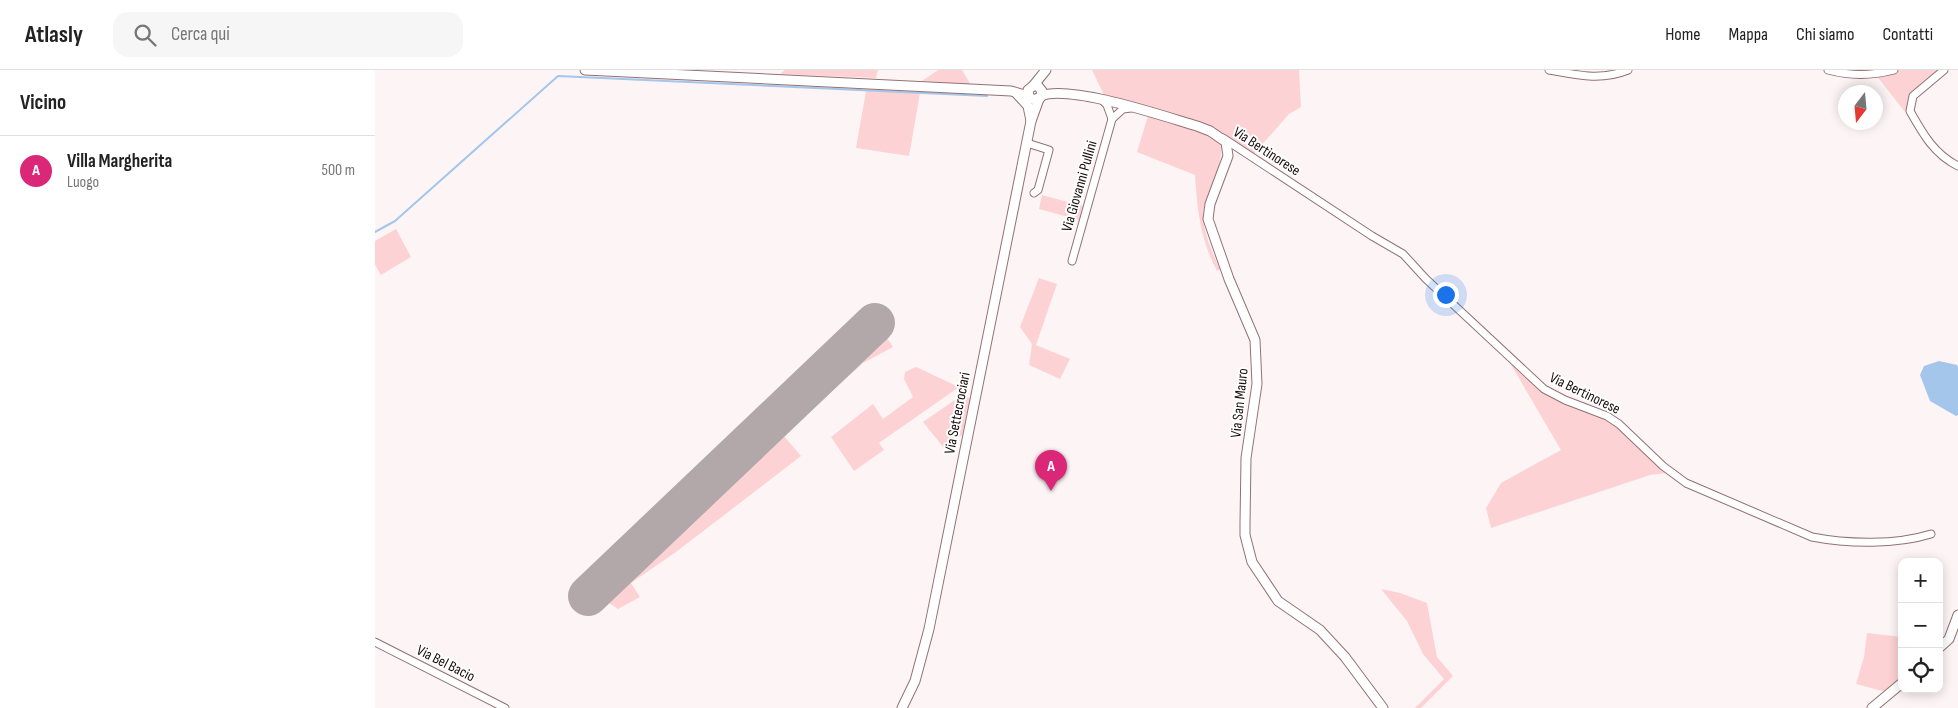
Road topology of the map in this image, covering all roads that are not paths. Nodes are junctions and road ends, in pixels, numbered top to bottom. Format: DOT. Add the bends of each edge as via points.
graph roads {
  1 [pos="585,70"];
  2 [pos="1549,70"];
  3 [pos="1628,70"];
  4 [pos="1828,70"];
  5 [pos="1894,70"];
  6 [pos="1944,70"];
  7 [pos="1045,71"];
  8 [pos="1014,91"];
  9 [pos="1035,93"];
  10 [pos="1101,98"];
  11 [pos="1116,103"];
  12 [pos="1134,108"];
  13 [pos="1113,115"];
  14 [pos="1031,121"];
  15 [pos="1221,137"];
  16 [pos="1027,142"];
  17 [pos="1958,166"];
  18 [pos="1034,193"];
  19 [pos="1072,261"];
  20 [pos="1931,534"];
  21 [pos="1958,615"];
  22 [pos="375,642"];
  23 [pos="1943,644"];
  24 [pos="1898,686"];
  25 [pos="505,708"];
  26 [pos="902,708"];
  27 [pos="1383,708"];
  28 [pos="1872,708"];
  1 -- 8 [label="main road"];
  2 -- 3 [label="street" via="1592,78 1615,76"];
  4 -- 5 [label="street" via="1849,76 1876,75"];
  6 -- 17 [label="street" via="1913,96 1910,111 1927,141 1943,159"];
  7 -- 9 [label="main road, Via Settecrociari"];
  8 -- 9 [label="main road"];
  8 -- 14 [label="main road" via="1028,106"];
  9 -- 10 [label="main road"];
  9 -- 14 [label="main road, Via Settecrociari"];
  10 -- 11 [label="main road"];
  10 -- 13 [label="street"];
  11 -- 12 [label="main road"];
  11 -- 13 [label="street, Via Giovanni Pullini"];
  12 -- 13 [label="street" via="1123,109"];
  12 -- 15 [label="main road" via="1197,126"];
  13 -- 19 [label="street, Via Giovanni Pullini"];
  14 -- 16 [label="main road, Via Settecrociari"];
  15 -- 20 [label="street, Via Bertinorese" via="1403,254 1543,389 1613,420 1685,483 1826,540 1901,542"];
  15 -- 27 [label="main road, Via San Mauro" via="1228,156 1210,204 1208,219 1229,279 1250,325 1257,356 1257,384 1246,458 1245,535 1252,562 1278,601 1320,630"];
  16 -- 18 [label="street" via="1049,150 1039,190"];
  16 -- 26 [label="main road, Via Settecrociari" via="929,629 915,681"];
  21 -- 23 [label="main road" via="1949,639"];
  22 -- 25 [label="street, Via Bel Bacio"];
  24 -- 28 [label="main road"];
}
